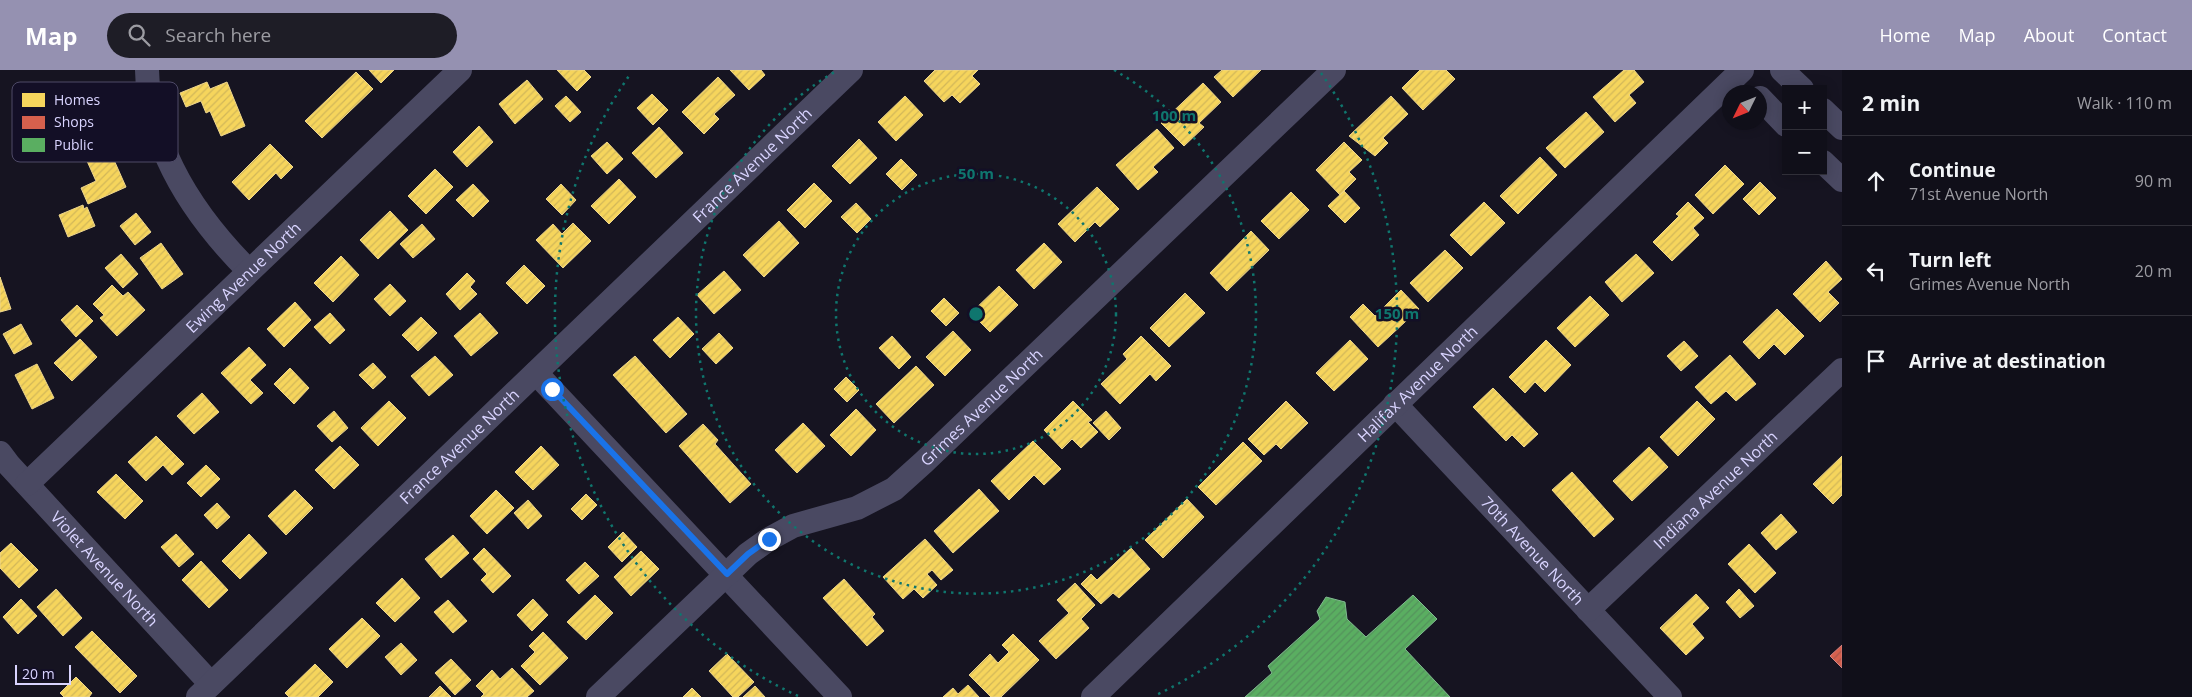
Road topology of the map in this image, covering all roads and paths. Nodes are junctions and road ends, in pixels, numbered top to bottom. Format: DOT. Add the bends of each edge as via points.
graph roads {
  1 [pos="460,70"];
  2 [pos="851,70"];
  3 [pos="1334,70"];
  4 [pos="1782,70"];
  5 [pos="1736,72"];
  6 [pos="1748,85"];
  7 [pos="1798,85"];
  8 [pos="1767,105"];
  9 [pos="1827,114"];
  10 [pos="1782,120"];
  11 [pos="1842,128"];
  12 [pos="169,162"];
  13 [pos="1827,166"];
  14 [pos="1842,180"];
  15 [pos="249,271"];
  16 [pos="1842,370"];
  17 [pos="536,372"];
  18 [pos="1395,404"];
  19 [pos="0,452"];
  20 [pos="27,484"];
  21 [pos="727,574"];
  22 [pos="1588,610"];
  23 [pos="205,691"];
  24 [pos="598,697"];
  25 [pos="840,697"];
  26 [pos="1093,697"];
  27 [pos="1670,697"];
  1 -- 15 [label="street, Ewing Avenue North"];
  2 -- 17 [label="street, France Avenue North"];
  3 -- 21 [label="street, Grimes Avenue North" via="894,489 857,508 793,526 748,554"];
  4 -- 7 [label="street"];
  5 -- 6 [label="street"];
  5 -- 18 [label="street, Halifax Avenue North"];
  8 -- 10 [label="street"];
  9 -- 11 [label="street"];
  12 -- 15 [label="street" via="200,214"];
  13 -- 14 [label="street"];
  15 -- 20 [label="street, Ewing Avenue North"];
  16 -- 22 [label="street, Indiana Avenue North"];
  17 -- 21 [label="street"];
  17 -- 23 [label="street, France Avenue North"];
  18 -- 22 [label="street, 70th Avenue North"];
  18 -- 26 [label="street, Halifax Avenue North"];
  19 -- 20 [label="street, Violet Avenue North"];
  20 -- 23 [label="street, Violet Avenue North"];
  21 -- 24 [label="street, Grimes Avenue North"];
  21 -- 25 [label="street"];
  22 -- 27 [label="street, 70th Avenue North"];
}
